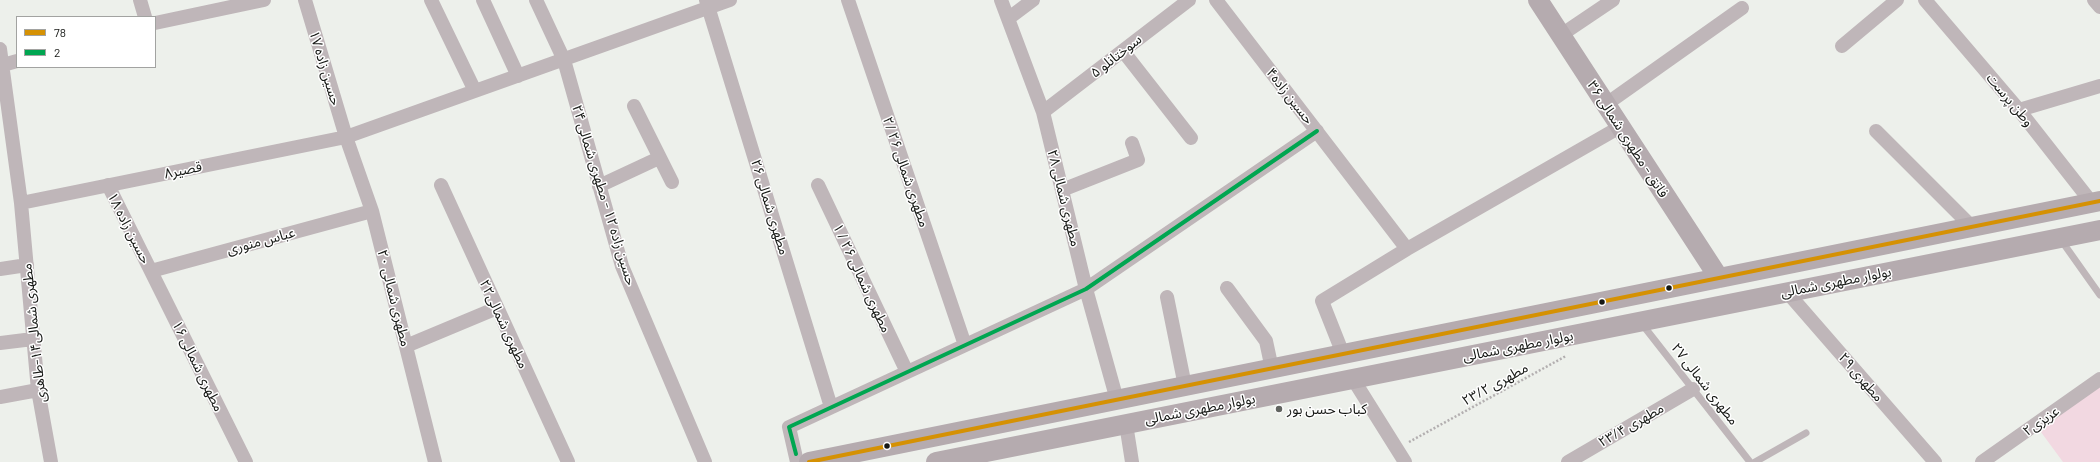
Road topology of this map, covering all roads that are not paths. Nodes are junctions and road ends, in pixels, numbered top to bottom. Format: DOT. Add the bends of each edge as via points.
graph roads {
  1 [pos="140,0"];
  2 [pos="264,0"];
  3 [pos="305,0"];
  4 [pos="430,0"];
  5 [pos="483,0"];
  6 [pos="536,0"];
  7 [pos="730,0"];
  8 [pos="848,0"];
  9 [pos="1001,0"];
  10 [pos="1033,0"];
  11 [pos="1189,0"];
  12 [pos="1216,0"];
  13 [pos="1538,0"];
  14 [pos="1613,0"];
  15 [pos="1897,0"];
  16 [pos="1925,0"];
  17 [pos="2094,0"];
  18 [pos="708,4"];
  19 [pos="2100,7"];
  20 [pos="1742,8"];
  21 [pos="145,16"];
  22 [pos="1008,18"];
  23 [pos="156,23"];
  24 [pos="1561,35"];
  25 [pos="1842,46"];
  26 [pos="0,49"];
  27 [pos="1122,51"];
  28 [pos="564,60"];
  29 [pos="16,62"];
  30 [pos="2,71"];
  31 [pos="518,76"];
  32 [pos="2100,86"];
  33 [pos="476,91"];
  34 [pos="1605,105"];
  35 [pos="634,106"];
  36 [pos="2019,110"];
  37 [pos="1043,112"];
  38 [pos="1620,128"];
  39 [pos="1317,131"];
  40 [pos="1876,131"];
  41 [pos="346,137"];
  42 [pos="1191,138"];
  43 [pos="1132,143"];
  44 [pos="659,158"];
  45 [pos="672,182"];
  46 [pos="108,185"];
  47 [pos="441,185"];
  48 [pos="818,185"];
  49 [pos="599,186"];
  50 [pos="1062,190"];
  51 [pos="2096,202"];
  52 [pos="21,203"];
  53 [pos="372,211"];
  54 [pos="2020,218"];
  55 [pos="1972,227"];
  56 [pos="2100,230"];
  57 [pos="2059,238"];
  58 [pos="2027,244"];
  59 [pos="1407,249"];
  60 [pos="26,265"];
  61 [pos="0,270"];
  62 [pos="151,271"];
  63 [pos="1719,278"];
  64 [pos="1227,288"];
  65 [pos="1086,289"];
  66 [pos="1787,292"];
  67 [pos="2100,295"];
  68 [pos="1167,297"];
  69 [pos="497,308"];
  70 [pos="1528,317"];
  71 [pos="1640,322"];
  72 [pos="33,339"];
  73 [pos="0,343"];
  74 [pos="1534,343"];
  75 [pos="965,345"];
  76 [pos="406,346"];
  77 [pos="1343,354"];
  78 [pos="1272,368"];
  79 [pos="907,372"];
  80 [pos="1353,379"];
  81 [pos="2100,379"];
  82 [pos="1185,386"];
  83 [pos="1693,389"];
  84 [pos="38,390"];
  85 [pos="0,397"];
  86 [pos="1117,400"];
  87 [pos="832,407"];
  88 [pos="1126,424"];
  89 [pos="1806,433"];
  90 [pos="51,462"];
  91 [pos="246,462"];
  92 [pos="435,462"];
  93 [pos="568,462"];
  94 [pos="705,462"];
  95 [pos="797,462"];
  96 [pos="809,462"];
  97 [pos="936,462"];
  98 [pos="1132,462"];
  99 [pos="1405,462"];
  100 [pos="1568,462"];
  101 [pos="1750,462"];
  102 [pos="1755,462"];
  103 [pos="1935,462"];
  104 [pos="1982,462"];
  1 -- 21 [label="street"];
  2 -- 23 [label="street"];
  3 -- 41 [label="street, حسین زاده ۱۷"];
  4 -- 33 [label="street"];
  5 -- 31 [label="street"];
  6 -- 28 [label="street, حسین زاده ۱۲ - مطهری شمالی ۲۴"];
  7 -- 18 [label="street, قصیر۸"];
  8 -- 75 [label="street, مطهری شمالی ۲۶ /۲"];
  9 -- 22 [label="street, مطهری شمالی ۲۸"];
  10 -- 22 [label="street"];
  11 -- 27 [label="street, سوختانلو ۵"];
  12 -- 39 [label="street, حسین زاده۴"];
  13 -- 24 [label="main road, فاتق - مطهری شمالی ۳۶"];
  14 -- 24 [label="street"];
  15 -- 25 [label="street"];
  16 -- 36 [label="street, وطن پرست"];
  17 -- 19 [label="street"];
  18 -- 28 [label="street, قصیر۸"];
  18 -- 87 [label="street, مطهری شمالی ۲۶"];
  20 -- 34 [label="street"];
  22 -- 37 [label="street, مطهری شمالی ۲۸"];
  24 -- 34 [label="main road, فاتق - مطهری شمالی ۳۶"];
  26 -- 30 [label="street, مطهری شمالی۱۴-طاهری"];
  27 -- 37 [label="street, سوختانلو ۵"];
  27 -- 42 [label="street"];
  28 -- 31 [label="street, قصیر۸"];
  28 -- 49 [label="street, حسین زاده ۱۲ - مطهری شمالی ۲۴"];
  29 -- 30 [label="street"];
  30 -- 52 [label="street, مطهری شمالی۱۴-طاهری"];
  31 -- 33 [label="street, قصیر۸"];
  32 -- 36 [label="street"];
  33 -- 41 [label="street, قصیر۸"];
  34 -- 38 [label="main road, فاتق - مطهری شمالی ۳۶"];
  35 -- 44 [label="street"];
  36 -- 51 [label="street, وطن پرست"];
  37 -- 50 [label="street, مطهری شمالی ۲۸"];
  38 -- 59 [label="street"];
  38 -- 63 [label="main road, فاتق - مطهری شمالی ۳۶"];
  39 -- 59 [label="street, حسین زاده۴"];
  39 -- 65 [label="street"];
  40 -- 55 [label="street"];
  41 -- 46 [label="street, قصیر۸"];
  41 -- 53 [label="street, مطهری شمالی ۲۰"];
  43 -- 50 [label="street" via="1138,160"];
  44 -- 45 [label="street"];
  44 -- 49 [label="street"];
  46 -- 52 [label="street, قصیر۸"];
  46 -- 62 [label="street, حسین زاده ۱۸"];
  47 -- 69 [label="street, مطهری شمالی۲۲"];
  48 -- 79 [label="street, مطهری شمالی ۲۶ / ۱"];
  49 -- 94 [label="street, حسین زاده ۱۲ - مطهری شمالی ۲۴" via="622,266"];
  50 -- 65 [label="street, مطهری شمالی ۲۸"];
  51 -- 54 [label="main road, بولوار مطهری شمالی"];
  52 -- 60 [label="street, مطهری شمالی۱۴-طاهری"];
  53 -- 62 [label="street, عباس منوری"];
  53 -- 76 [label="street, مطهری شمالی ۲۰"];
  54 -- 55 [label="main road, بولوار مطهری شمالی"];
  54 -- 58 [label="main road"];
  55 -- 63 [label="main road, بولوار مطهری شمالی"];
  56 -- 57 [label="main road, بولوار مطهری شمالی"];
  57 -- 58 [label="main road, بولوار مطهری شمالی"];
  57 -- 67 [label="lane"];
  58 -- 66 [label="main road, بولوار مطهری شمالی"];
  59 -- 77 [label="street" via="1322,301"];
  60 -- 61 [label="street"];
  60 -- 72 [label="street, مطهری شمالی۱۴-طاهری"];
  62 -- 91 [label="street, مطهری شمالی ۱۶"];
  63 -- 70 [label="main road, بولوار مطهری شمالی"];
  64 -- 78 [label="street" via="1266,341"];
  65 -- 75 [label="street"];
  65 -- 86 [label="street, مطهری شمالی ۲۸"];
  66 -- 71 [label="main road, بولوار مطهری شمالی"];
  66 -- 103 [label="street, مطهری ۲۹"];
  68 -- 82 [label="street"];
  69 -- 76 [label="street"];
  69 -- 93 [label="street, مطهری شمالی۲۲"];
  70 -- 74 [label="main road"];
  70 -- 77 [label="main road, بولوار مطهری شمالی"];
  71 -- 74 [label="main road, بولوار مطهری شمالی"];
  71 -- 83 [label="lane, مطهری شمالی ۲۷"];
  72 -- 73 [label="street"];
  72 -- 84 [label="street, مطهری شمالی۱۴-طاهری"];
  74 -- 80 [label="main road, بولوار مطهری شمالی"];
  75 -- 79 [label="street"];
  76 -- 92 [label="street, مطهری شمالی ۲۰"];
  77 -- 78 [label="main road, بولوار مطهری شمالی"];
  78 -- 82 [label="main road, بولوار مطهری شمالی"];
  79 -- 87 [label="street"];
  80 -- 88 [label="main road, بولوار مطهری شمالی"];
  80 -- 99 [label="street"];
  81 -- 104 [label="street, عزیزی۲"];
  82 -- 86 [label="main road, بولوار مطهری شمالی"];
  83 -- 100 [label="street, مطهری ۲۳/۴"];
  83 -- 101 [label="lane, مطهری شمالی ۲۷"];
  84 -- 85 [label="street"];
  84 -- 90 [label="street, مطهری شمالی۱۴-طاهری"];
  86 -- 96 [label="main road, بولوار مطهری شمالی"];
  87 -- 95 [label="street" via="789,426"];
  88 -- 97 [label="main road, بولوار مطهری شمالی"];
  88 -- 98 [label="street"];
  89 -- 102 [label="lane"];
}
